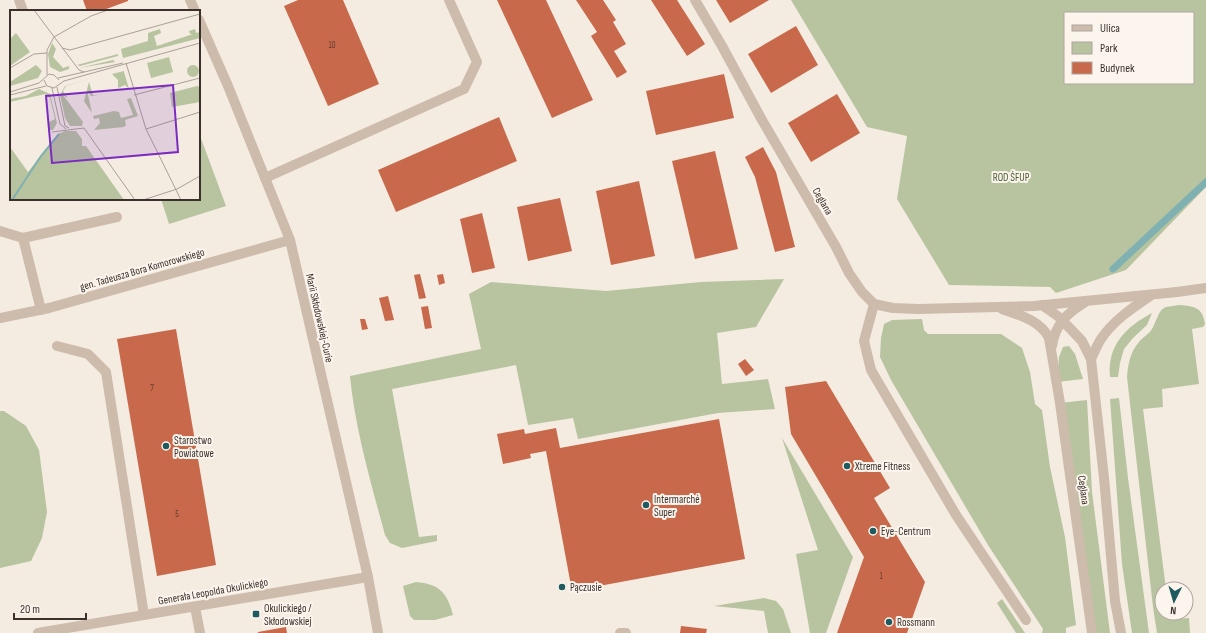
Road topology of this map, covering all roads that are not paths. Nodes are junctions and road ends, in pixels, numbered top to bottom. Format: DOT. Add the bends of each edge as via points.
graph roads {
  1 [pos="19,0"];
  2 [pos="190,0"];
  3 [pos="449,0"];
  4 [pos="695,0"];
  5 [pos="23,10"];
  6 [pos="195,10"];
  7 [pos="200,22"];
  8 [pos="265,178"];
  9 [pos="117,217"];
  10 [pos="0,231"];
  11 [pos="23,238"];
  12 [pos="290,240"];
  13 [pos="1206,288"];
  14 [pos="1152,294"];
  15 [pos="1087,301"];
  16 [pos="874,304"];
  17 [pos="1042,305"];
  18 [pos="996,307"];
  19 [pos="41,310"];
  20 [pos="0,318"];
  21 [pos="1062,320"];
  22 [pos="57,346"];
  23 [pos="1052,351"];
  24 [pos="1092,359"];
  25 [pos="368,577"];
  26 [pos="195,606"];
  27 [pos="144,615"];
  28 [pos="1026,620"];
  29 [pos="38,633"];
  30 [pos="200,633"];
  31 [pos="378,633"];
  32 [pos="620,633"];
  33 [pos="626,633"];
  34 [pos="1092,633"];
  35 [pos="1121,633"];
  1 -- 5 [label="street"];
  2 -- 6 [label="street"];
  3 -- 8 [label="street" via="477,62 464,89"];
  4 -- 16 [label="street, Ceglana" via="836,247 848,273"];
  7 -- 8 [label="street, Marii Skłodowskiej-Curie"];
  8 -- 12 [label="street, Marii Skłodowskiej-Curie"];
  9 -- 11 [label="street"];
  10 -- 11 [label="street"];
  11 -- 19 [label="street"];
  12 -- 19 [label="street, gen. Tadeusza Bora Komorowskiego"];
  12 -- 25 [label="street, Marii Skłodowskiej-Curie"];
  13 -- 14 [label="street, Ceglana"];
  14 -- 15 [label="street, Ceglana"];
  14 -- 24 [label="street" via="1117,321 1101,340"];
  15 -- 17 [label="street, Ceglana"];
  15 -- 21 [label="street, Ceglana"];
  16 -- 18 [label="street, Ceglana" via="918,309"];
  16 -- 28 [label="street" via="864,341 871,370 956,515"];
  17 -- 18 [label="street, Ceglana"];
  17 -- 21 [label="street, Ceglana"];
  18 -- 23 [label="street, Ceglana" via="1023,316 1046,331"];
  19 -- 20 [label="street, gen. Tadeusza Bora Komorowskiego"];
  21 -- 23 [label="street, Ceglana" via="1053,339"];
  21 -- 24 [label="street, Ceglana" via="1082,341"];
  22 -- 27 [label="street" via="88,354 106,372"];
  23 -- 34 [label="street, Ceglana"];
  24 -- 35 [label="street, Ceglana" via="1115,601"];
  25 -- 26 [label="street, Generała Leopolda Okulickiego"];
  25 -- 31 [label="street, Marii Skłodowskiej-Curie"];
  26 -- 27 [label="street, Generała Leopolda Okulickiego"];
  26 -- 30 [label="street"];
  27 -- 29 [label="street, Generała Leopolda Okulickiego"];
  32 -- 33 [label="street"];
}
